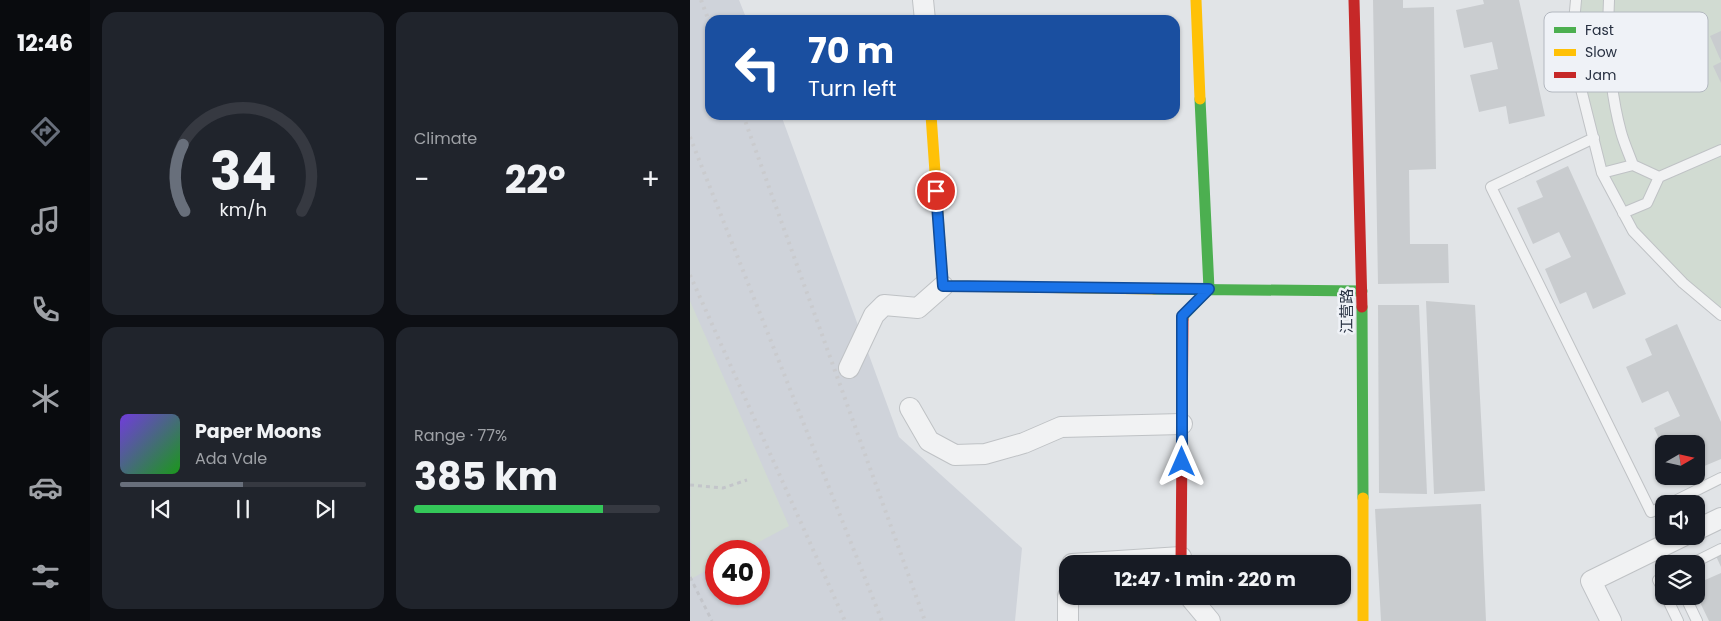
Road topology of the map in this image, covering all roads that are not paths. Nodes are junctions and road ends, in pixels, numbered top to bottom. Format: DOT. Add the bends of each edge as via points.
graph roads {
  1 [pos="923,0"];
  2 [pos="1196,0"];
  3 [pos="1354,0"];
  4 [pos="924,15"];
  5 [pos="1582,92"];
  6 [pos="1614,92"];
  7 [pos="931,120"];
  8 [pos="1594,138"];
  9 [pos="1721,150"];
  10 [pos="1633,165"];
  11 [pos="1602,173"];
  12 [pos="1658,177"];
  13 [pos="1623,213"];
  14 [pos="943,286"];
  15 [pos="1209,289"];
  16 [pos="1362,291"];
  17 [pos="1721,315"];
  18 [pos="849,368"];
  19 [pos="910,408"];
  20 [pos="1182,424"];
  21 [pos="1721,478"];
  22 [pos="1687,495"];
  23 [pos="1655,510"];
  24 [pos="1721,518"];
  25 [pos="1705,526"];
  26 [pos="1665,545"];
  27 [pos="1721,549"];
  28 [pos="1181,555"];
  29 [pos="1705,557"];
  30 [pos="1068,605"];
  31 [pos="1197,605"];
  32 [pos="1670,605"];
  33 [pos="1689,605"];
  34 [pos="1068,621"];
  35 [pos="1210,621"];
  36 [pos="1363,621"];
  37 [pos="1611,621"];
  38 [pos="1678,621"];
  39 [pos="1697,621"];
  1 -- 4 [label="street"];
  2 -- 15 [label="street"];
  3 -- 16 [label="street, 江营路"];
  5 -- 8 [label="lane"];
  6 -- 10 [label="lane" via="1621,131"];
  7 -- 14 [label="street"];
  8 -- 11 [label="lane"];
  8 -- 23 [label="lane" via="1490,187 1651,512"];
  9 -- 12 [label="lane"];
  10 -- 11 [label="lane"];
  10 -- 12 [label="lane"];
  11 -- 13 [label="lane"];
  12 -- 13 [label="lane" via="1648,203"];
  13 -- 17 [label="lane" via="1633,231 1683,284"];
  14 -- 15 [label="street"];
  14 -- 18 [label="street" via="918,308 884,305 874,316"];
  15 -- 16 [label="street"];
  15 -- 20 [label="street" via="1182,316"];
  16 -- 36 [label="street, 江营路"];
  19 -- 20 [label="street" via="928,442 955,455 985,454 1024,443 1061,427"];
  20 -- 28 [label="street"];
  21 -- 22 [label="lane"];
  24 -- 25 [label="street"];
  26 -- 37 [label="street" via="1591,581"];
  27 -- 29 [label="lane"];
  30 -- 34 [label="street"];
  31 -- 35 [label="street"];
  32 -- 38 [label="lane"];
  33 -- 39 [label="lane"];
}
